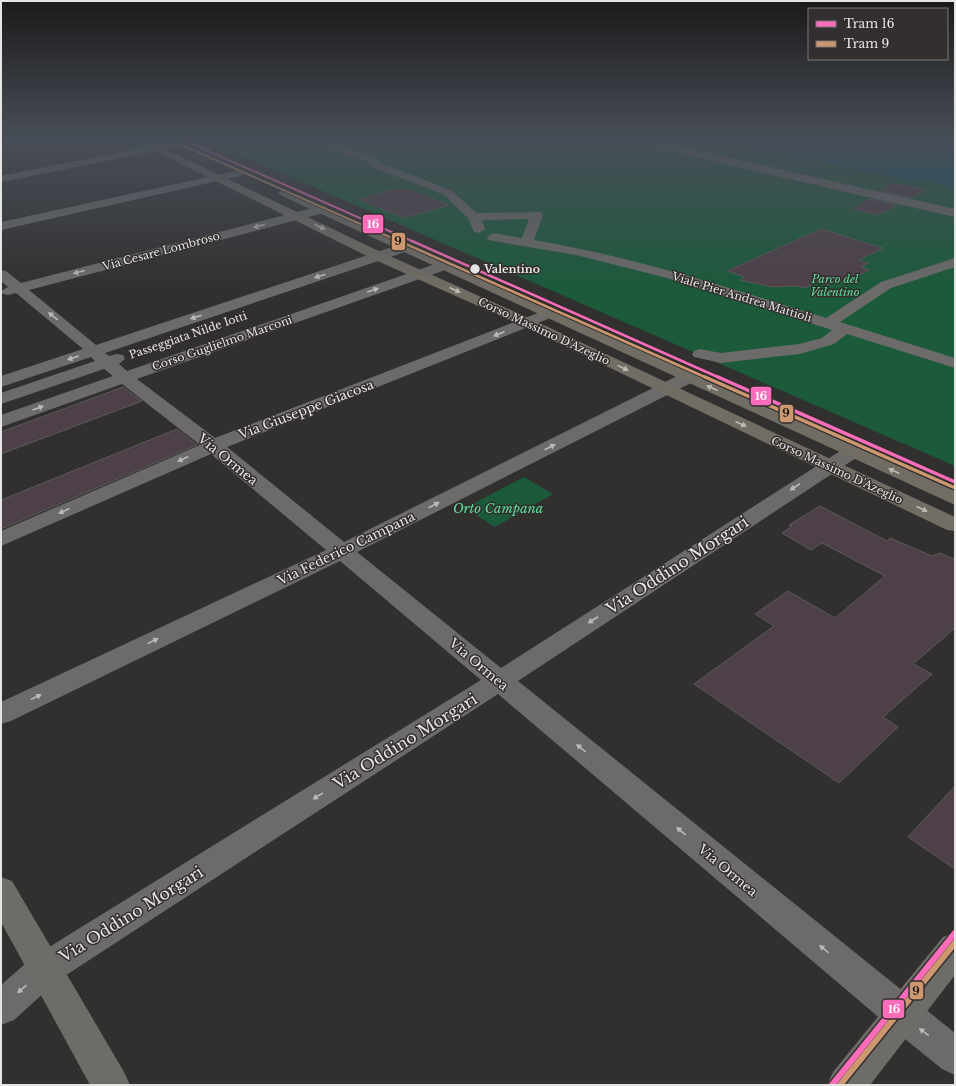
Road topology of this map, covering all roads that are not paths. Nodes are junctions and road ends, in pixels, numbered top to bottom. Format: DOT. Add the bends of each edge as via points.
graph roads {
  1 [pos="170,189"];
  2 [pos="241,189"];
  3 [pos="275,189"];
  4 [pos="437,189"];
  5 [pos="844,189"];
  6 [pos="499,205"];
  7 [pos="320,210"];
  8 [pos="955,213"];
  9 [pos="297,216"];
  10 [pos="472,216"];
  11 [pos="1,226"];
  12 [pos="479,229"];
  13 [pos="493,237"];
  14 [pos="525,242"];
  15 [pos="403,248"];
  16 [pos="378,256"];
  17 [pos="955,262"];
  18 [pos="443,266"];
  19 [pos="374,271"];
  20 [pos="1,274"];
  21 [pos="419,274"];
  22 [pos="18,288"];
  23 [pos="1,292"];
  24 [pos="548,314"];
  25 [pos="528,323"];
  26 [pos="829,323"];
  27 [pos="845,328"];
  28 [pos="93,351"];
  29 [pos="700,354"];
  30 [pos="955,363"];
  31 [pos="116,370"];
  32 [pos="689,377"];
  33 [pos="1,382"];
  34 [pos="666,389"];
  35 [pos="1,399"];
  36 [pos="1,421"];
  37 [pos="213,446"];
  38 [pos="852,452"];
  39 [pos="829,466"];
  40 [pos="955,499"];
  41 [pos="955,525"];
  42 [pos="1,539"];
  43 [pos="341,552"];
  44 [pos="498,680"];
  45 [pos="1,714"];
  46 [pos="1,891"];
  47 [pos="955,948"];
  48 [pos="45,969"];
  49 [pos="1,1008"];
  50 [pos="902,1014"];
  51 [pos="955,1056"];
  52 [pos="111,1085"];
  53 [pos="846,1085"];
  1 -- 11 [label="street"];
  2 -- 9 [label="main road, Corso Massimo D'Azeglio"];
  3 -- 7 [label="main road, Corso Massimo D'Azeglio"];
  4 -- 10 [label="street" via="446,192"];
  5 -- 8 [label="street"];
  6 -- 10 [label="street"];
  7 -- 9 [label="street, Via Cesare Lombroso"];
  7 -- 15 [label="main road, Corso Massimo D'Azeglio"];
  9 -- 16 [label="main road, Corso Massimo D'Azeglio, one-way"];
  9 -- 22 [label="street, Via Cesare Lombroso, one-way"];
  10 -- 12 [label="street"];
  10 -- 14 [label="street" via="540,214"];
  13 -- 14 [label="street, Viale Pier Andrea Mattioli"];
  14 -- 26 [label="street, Viale Pier Andrea Mattioli" via="576,251 672,275"];
  15 -- 16 [label="street"];
  15 -- 18 [label="main road, Corso Massimo D'Azeglio"];
  16 -- 21 [label="main road, Corso Massimo D'Azeglio"];
  16 -- 28 [label="street, one-way"];
  17 -- 26 [label="street" via="886,285"];
  18 -- 21 [label="street, Corso Guglielmo Marconi"];
  18 -- 24 [label="main road, Corso Massimo D'Azeglio"];
  19 -- 31 [label="street, Passeggiata Nilde Iotti"];
  20 -- 22 [label="street, Via Ormea"];
  21 -- 25 [label="main road, Corso Massimo D'Azeglio, one-way"];
  31 -- 21 [label="street, Corso Guglielmo Marconi, one-way"];
  22 -- 23 [label="street, Via Cesare Lombroso"];
  28 -- 22 [label="street, Via Ormea, one-way"];
  24 -- 25 [label="street, Via Giuseppe Giacosa"];
  24 -- 32 [label="main road, Corso Massimo D'Azeglio"];
  25 -- 34 [label="main road, Corso Massimo D'Azeglio, one-way"];
  25 -- 37 [label="street, Via Giuseppe Giacosa, one-way"];
  26 -- 27 [label="street, Viale Pier Andrea Mattioli"];
  27 -- 29 [label="street" via="828,341 800,349 721,358"];
  27 -- 30 [label="street, Viale Pier Andrea Mattioli"];
  28 -- 31 [label="street, Via Ormea"];
  28 -- 33 [label="street, one-way"];
  31 -- 35 [label="street, Passeggiata Nilde Iotti"];
  36 -- 31 [label="street, Corso Guglielmo Marconi, one-way"];
  31 -- 37 [label="street, Via Ormea"];
  32 -- 34 [label="street, Via Federico Campana"];
  38 -- 32 [label="main road, Corso Massimo D'Azeglio, one-way"];
  34 -- 39 [label="main road, Corso Massimo D'Azeglio, one-way"];
  43 -- 34 [label="street, Via Federico Campana, one-way"];
  37 -- 42 [label="street, Via Giuseppe Giacosa, one-way"];
  37 -- 43 [label="street, Via Ormea"];
  38 -- 39 [label="street, Via Oddino Morgari"];
  40 -- 38 [label="main road, Corso Massimo D'Azeglio, one-way"];
  39 -- 41 [label="main road, Corso Massimo D'Azeglio, one-way"];
  39 -- 44 [label="street, Via Oddino Morgari, one-way"];
  43 -- 44 [label="street, Via Ormea"];
  45 -- 43 [label="street, Via Federico Campana, one-way"];
  44 -- 48 [label="street, Via Oddino Morgari, one-way"];
  50 -- 44 [label="street, Via Ormea, one-way"];
  46 -- 48 [label="street"];
  47 -- 50 [label="street"];
  48 -- 49 [label="street, Via Oddino Morgari, one-way"];
  48 -- 52 [label="street"];
  51 -- 50 [label="street, Via Ormea, one-way"];
  50 -- 53 [label="street"];
}
